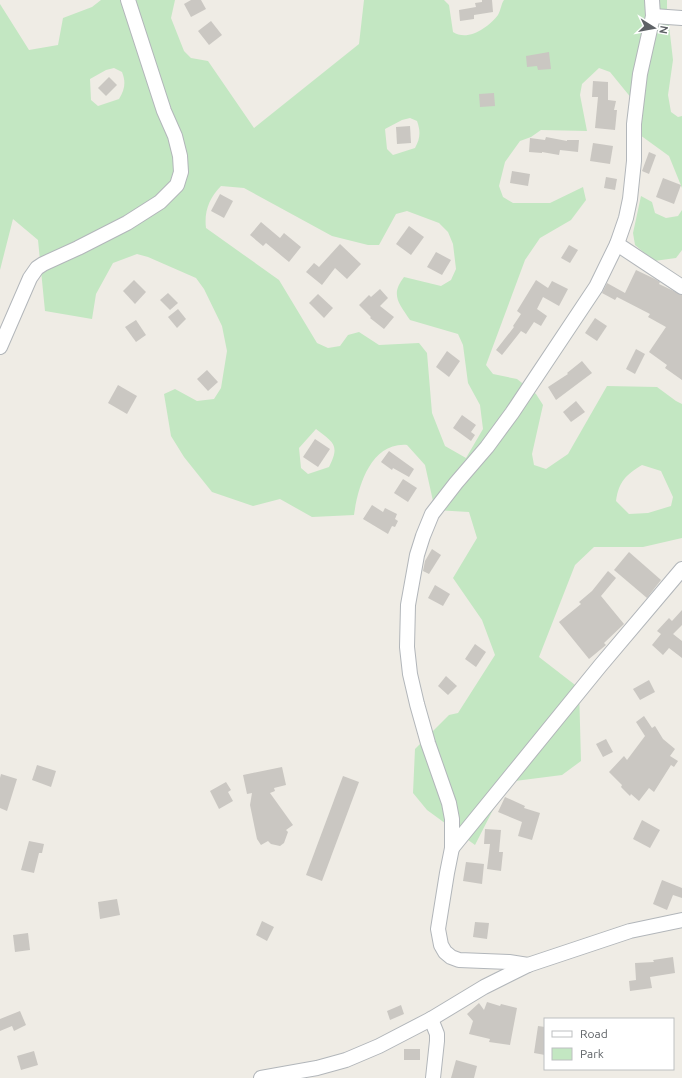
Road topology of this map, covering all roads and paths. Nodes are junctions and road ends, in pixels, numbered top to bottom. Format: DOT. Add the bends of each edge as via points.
graph roads {
  1 [pos="128,0"];
  2 [pos="652,0"];
  3 [pos="653,16"];
  4 [pos="682,18"];
  5 [pos="617,244"];
  6 [pos="682,287"];
  7 [pos="0,347"];
  8 [pos="682,569"];
  9 [pos="452,848"];
  10 [pos="682,920"];
  11 [pos="528,965"];
  12 [pos="432,1019"];
  13 [pos="261,1078"];
  14 [pos="433,1078"];
  1 -- 7 [label="street" via="164,111 175,136 181,172 177,184 160,202 127,223 37,268 30,278"];
  2 -- 3 [label="street"];
  3 -- 4 [label="street"];
  3 -- 5 [label="street" via="640,74 630,199"];
  5 -- 6 [label="street"];
  5 -- 9 [label="street" via="596,287 512,413 432,514 419,549 408,605 407,647 417,704 449,803"];
  8 -- 9 [label="street"];
  9 -- 11 [label="street" via="438,928 445,952 460,960"];
  10 -- 11 [label="street" via="630,931"];
  11 -- 12 [label="street" via="484,987"];
  12 -- 13 [label="street" via="346,1060"];
  12 -- 14 [label="street" via="437,1034"];
}
